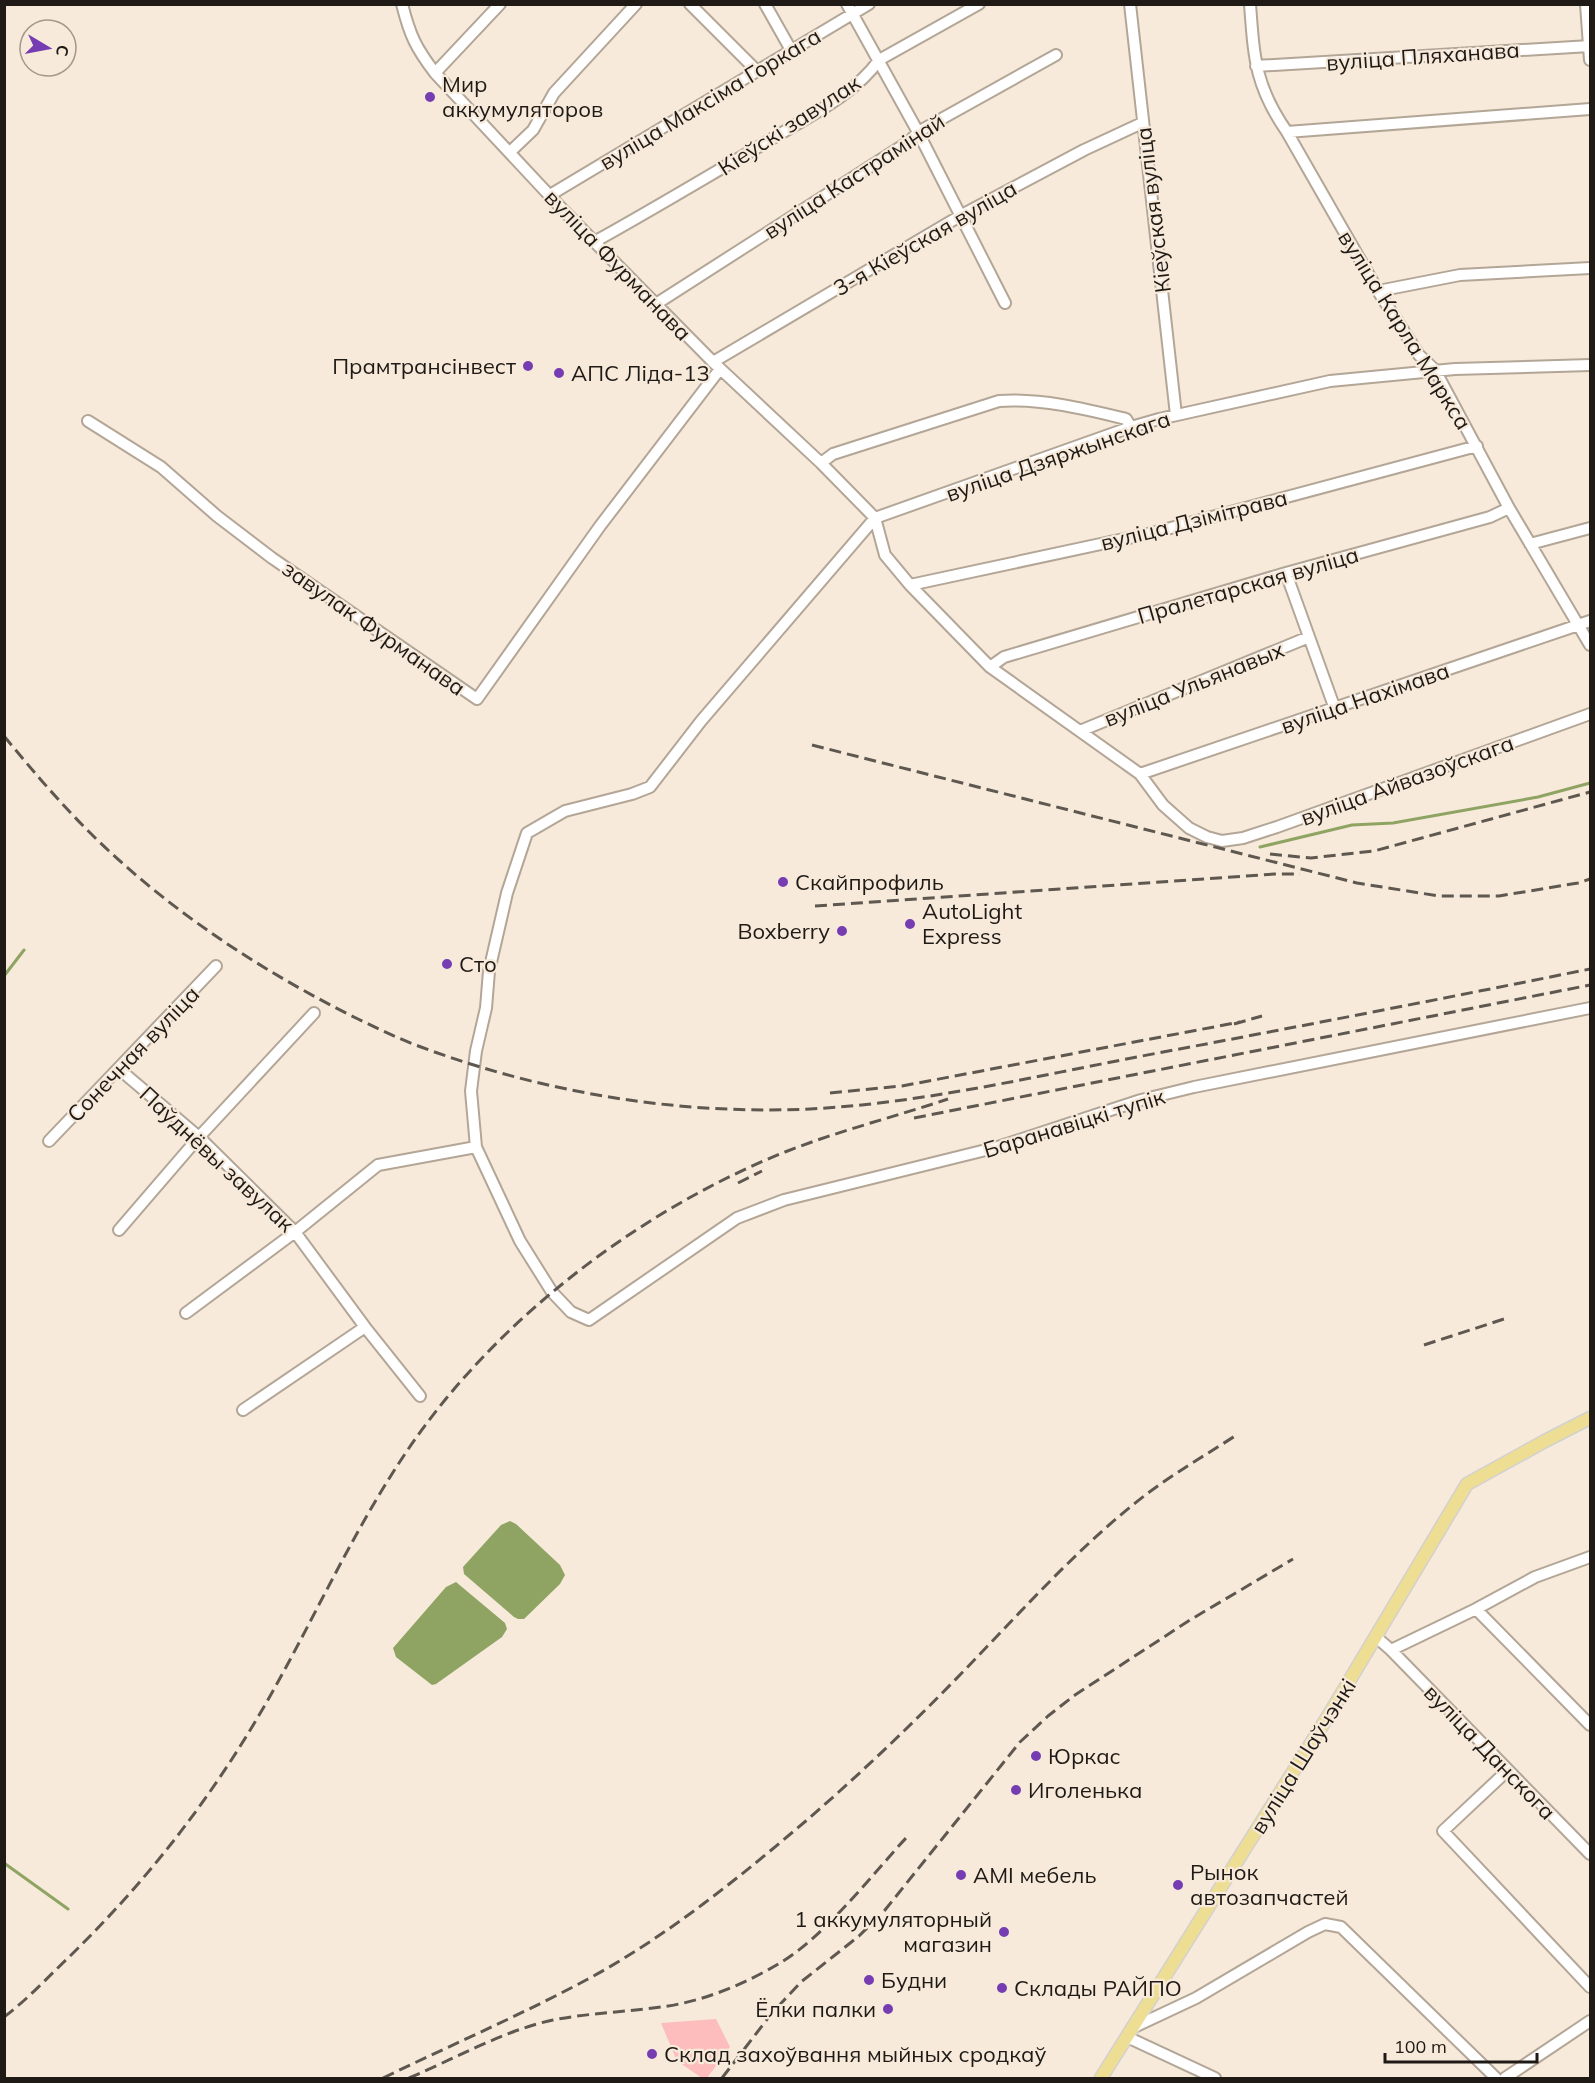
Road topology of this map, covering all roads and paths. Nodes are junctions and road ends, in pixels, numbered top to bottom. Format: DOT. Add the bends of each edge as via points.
graph roads {
  1 [pos="402,4"];
  2 [pos="500,4"];
  3 [pos="636,4"];
  4 [pos="690,4"];
  5 [pos="765,4"];
  6 [pos="869,4"];
  7 [pos="979,4"];
  8 [pos="1130,4"];
  9 [pos="1250,4"];
  10 [pos="1586,4"];
  11 [pos="849,10"];
  12 [pos="1590,46"];
  13 [pos="791,50"];
  14 [pos="1056,55"];
  15 [pos="879,60"];
  16 [pos="1590,60"];
  17 [pos="1256,66"];
  18 [pos="756,70"];
  19 [pos="435,73"];
  20 [pos="1590,109"];
  21 [pos="1142,123"];
  22 [pos="918,132"];
  23 [pos="1287,132"];
  24 [pos="510,152"];
  25 [pos="550,195"];
  26 [pos="960,216"];
  27 [pos="594,242"];
  28 [pos="1590,268"];
  29 [pos="1378,291"];
  30 [pos="1005,303"];
  31 [pos="656,304"];
  32 [pos="1590,365"];
  33 [pos="717,366"];
  34 [pos="1435,370"];
  35 [pos="1176,415"];
  36 [pos="88,421"];
  37 [pos="1131,427"];
  38 [pos="1477,446"];
  39 [pos="821,463"];
  40 [pos="1509,508"];
  41 [pos="875,518"];
  42 [pos="1590,528"];
  43 [pos="1530,544"];
  44 [pos="1286,573"];
  45 [pos="910,585"];
  46 [pos="1590,621"];
  47 [pos="1578,624"];
  48 [pos="1309,637"];
  49 [pos="1590,645"];
  50 [pos="990,667"];
  51 [pos="1335,709"];
  52 [pos="1590,714"];
  53 [pos="1080,731"];
  54 [pos="1140,774"];
  55 [pos="1222,840"];
  56 [pos="216,966"];
  57 [pos="1590,1008"];
  58 [pos="314,1013"];
  59 [pos="119,1070"];
  60 [pos="199,1137"];
  61 [pos="49,1141"];
  62 [pos="476,1147"];
  63 [pos="119,1230"];
  64 [pos="295,1232"];
  65 [pos="186,1313"];
  66 [pos="365,1327"];
  67 [pos="420,1396"];
  68 [pos="243,1410"];
  69 [pos="1590,1418"];
  70 [pos="1590,1557"];
  71 [pos="1476,1609"];
  72 [pos="1376,1637"];
  73 [pos="1390,1650"];
  74 [pos="1590,1725"];
  75 [pos="1507,1771"];
  76 [pos="1590,1854"];
  77 [pos="1590,1987"];
  78 [pos="1590,2021"];
  79 [pos="1130,2033"];
  80 [pos="1101,2079"];
  81 [pos="1215,2079"];
  82 [pos="1496,2079"];
  83 [pos="1505,2079"];
  1 -- 19 [label="street, вуліца Фурманава" via="410,35"];
  2 -- 19 [label="street"];
  3 -- 24 [label="street" via="554,93 532,130"];
  4 -- 18 [label="street"];
  5 -- 13 [label="street"];
  6 -- 11 [label="street, вуліца Максіма Горкага"];
  7 -- 15 [label="street, Кіеўскі завулак"];
  8 -- 21 [label="street, Кіеўская вуліца"];
  9 -- 17 [label="street, вуліца Карла Маркса"];
  10 -- 12 [label="street"];
  11 -- 13 [label="street, вуліца Максіма Горкага"];
  11 -- 15 [label="street"];
  12 -- 16 [label="street"];
  12 -- 17 [label="street, вуліца Пляханава"];
  13 -- 18 [label="street, вуліца Максіма Горкага"];
  14 -- 22 [label="street, вуліца Кастрамінай"];
  15 -- 22 [label="street"];
  15 -- 27 [label="street, Кіеўскі завулак" via="870,73 832,102"];
  17 -- 23 [label="street, вуліца Карла Маркса" via="1273,112"];
  18 -- 25 [label="street, вуліца Максіма Горкага"];
  19 -- 24 [label="street, вуліца Фурманава"];
  20 -- 23 [label="street"];
  21 -- 26 [label="street, 3-я Кіеўская вуліца"];
  21 -- 35 [label="street, Кіеўская вуліца"];
  22 -- 26 [label="street"];
  22 -- 31 [label="street, вуліца Кастрамінай" via="910,141"];
  23 -- 29 [label="street, вуліца Карла Маркса"];
  24 -- 25 [label="street, вуліца Фурманава"];
  25 -- 27 [label="street, вуліца Фурманава"];
  26 -- 30 [label="street"];
  26 -- 33 [label="street, 3-я Кіеўская вуліца"];
  27 -- 31 [label="street, вуліца Фурманава"];
  28 -- 29 [label="street" via="1460,275"];
  29 -- 34 [label="street, вуліца Карла Маркса" via="1419,355"];
  31 -- 33 [label="street, вуліца Фурманава"];
  32 -- 34 [label="street, вуліца Дзяржынскага"];
  33 -- 36 [label="street, завулак Фурманава" via="477,699 272,558 161,467"];
  33 -- 39 [label="street, вуліца Фурманава"];
  34 -- 35 [label="street, вуліца Дзяржынскага" via="1330,381"];
  34 -- 38 [label="street, вуліца Карла Маркса"];
  35 -- 37 [label="street, вуліца Дзяржынскага"];
  37 -- 39 [label="street" via="1126,419 1110,415 1043,403 999,401 833,454"];
  37 -- 41 [label="street, вуліца Дзяржынскага"];
  38 -- 40 [label="street, вуліца Карла Маркса"];
  38 -- 45 [label="street, вуліца Дзімітрава" via="1152,533"];
  39 -- 41 [label="street, вуліца Фурманава"];
  40 -- 43 [label="street, вуліца Карла Маркса"];
  40 -- 44 [label="street, Пралетарская вуліца" via="1490,517"];
  41 -- 45 [label="street, вуліца Фурманава" via="885,555"];
  41 -- 62 [label="street, вуліца Дзяржынскага" via="701,721 650,787 565,811 527,833 507,893 476,1051 471,1091"];
  42 -- 43 [label="street"];
  43 -- 47 [label="street, вуліца Карла Маркса"];
  44 -- 48 [label="street"];
  44 -- 50 [label="street, Пралетарская вуліца" via="1004,657"];
  45 -- 50 [label="street, вуліца Фурманава"];
  46 -- 47 [label="street, вуліца Нахімава"];
  47 -- 49 [label="street, вуліца Карла Маркса"];
  47 -- 51 [label="street, вуліца Нахімава"];
  48 -- 51 [label="street"];
  48 -- 53 [label="street, вуліца Ульянавых"];
  50 -- 53 [label="street, вуліца Фурманава"];
  51 -- 54 [label="street, вуліца Нахімава"];
  52 -- 55 [label="street, вуліца Айвазоўскага" via="1277,827"];
  53 -- 54 [label="street, вуліца Фурманава"];
  54 -- 55 [label="street, вуліца Фурманава" via="1163,806 1189,828"];
  56 -- 59 [label="street, Сонечная вуліца"];
  57 -- 62 [label="street, Баранавіцкі тупік" via="1194,1087 1141,1100 998,1148 784,1200 737,1218 589,1320 571,1312 552,1292 520,1240"];
  58 -- 60 [label="street"];
  59 -- 60 [label="street, Паўднёвы завулак"];
  59 -- 61 [label="street, Сонечная вуліца"];
  60 -- 63 [label="street"];
  60 -- 64 [label="street, Паўднёвы завулак"];
  62 -- 64 [label="street" via="378,1165"];
  64 -- 65 [label="street"];
  64 -- 66 [label="street, Паўднёвы завулак"];
  66 -- 67 [label="street, Паўднёвы завулак"];
  66 -- 68 [label="street"];
  69 -- 72 [label="main road, вуліца Шаўчэнкі" via="1467,1484"];
  70 -- 71 [label="street" via="1535,1577"];
  71 -- 73 [label="street"];
  71 -- 74 [label="street"];
  72 -- 73 [label="street"];
  72 -- 79 [label="main road, вуліца Шаўчэнкі"];
  73 -- 75 [label="street, вуліца Данскога"];
  75 -- 76 [label="street, вуліца Данскога"];
  75 -- 77 [label="street" via="1443,1831"];
  78 -- 83 [label="street"];
  79 -- 80 [label="main road, вуліца Шаўчэнкі"];
  79 -- 81 [label="street"];
  79 -- 82 [label="street" via="1324,1924 1341,1927"];
}
